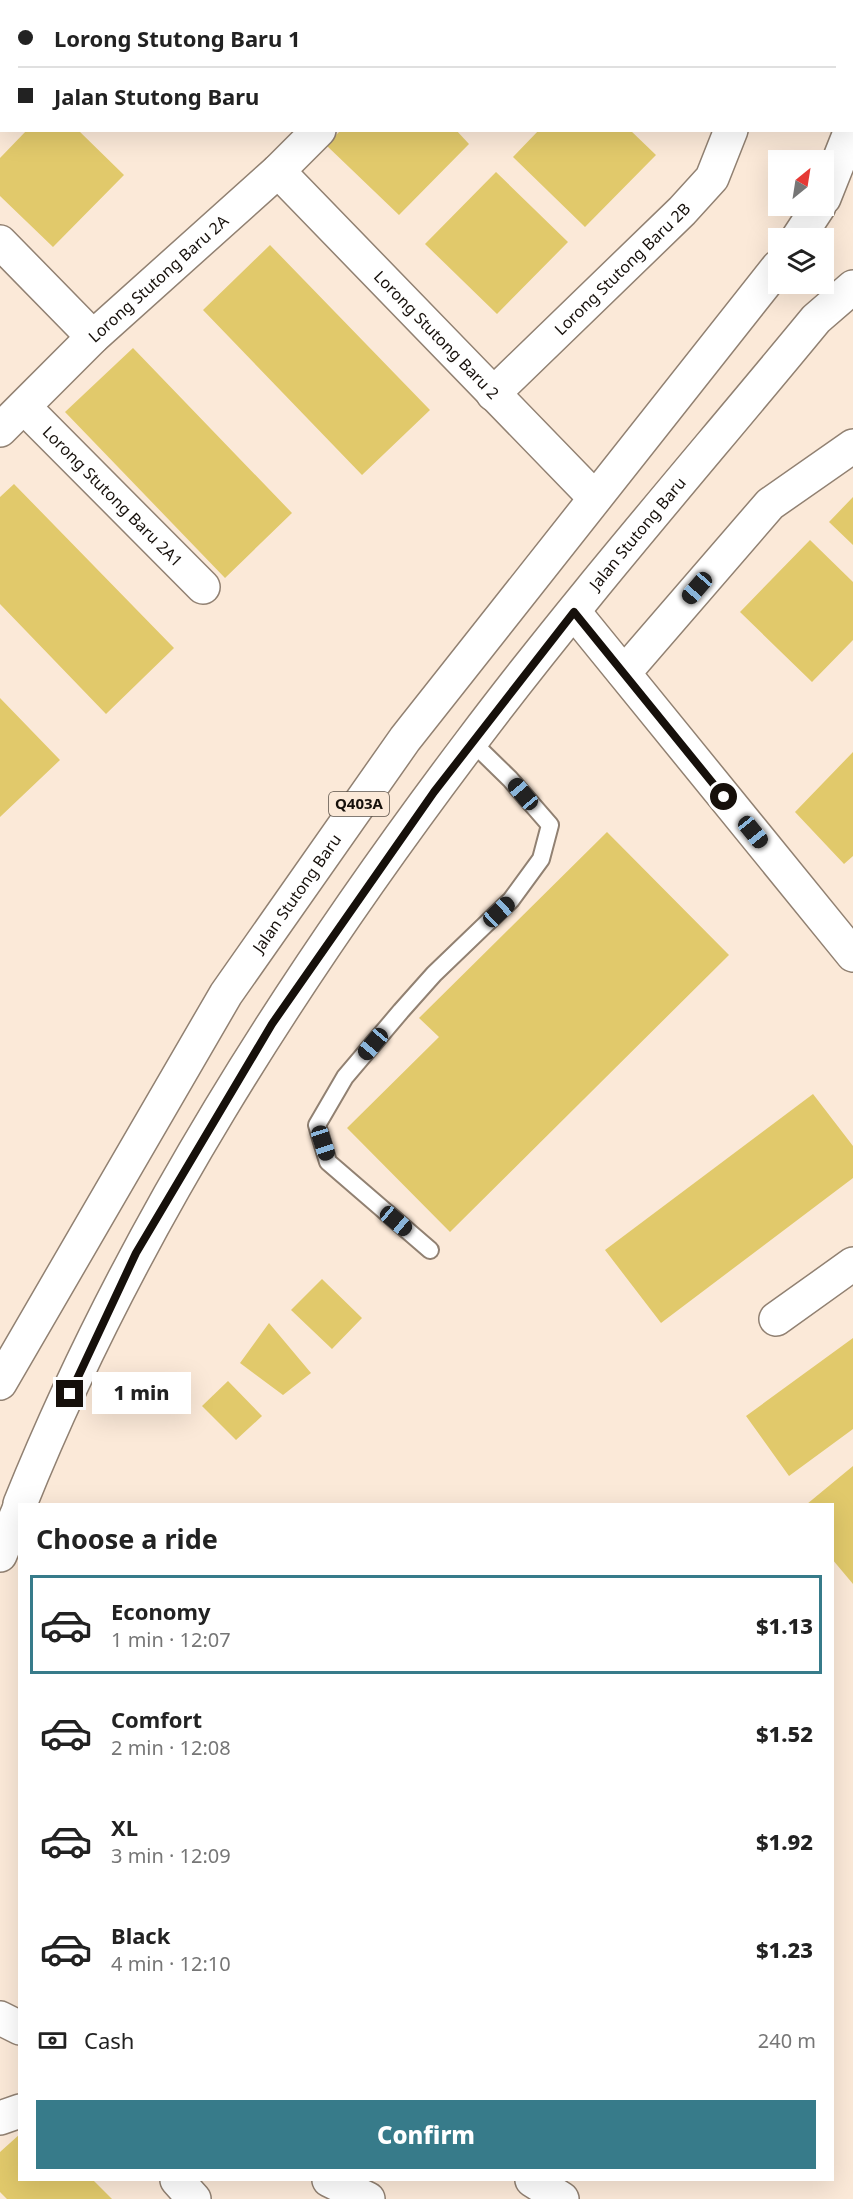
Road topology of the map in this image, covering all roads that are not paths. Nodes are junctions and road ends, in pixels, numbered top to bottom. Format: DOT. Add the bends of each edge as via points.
graph roads {
  1 [pos="317,132"];
  2 [pos="730,132"];
  3 [pos="850,132"];
  4 [pos="278,171"];
  5 [pos="834,173"];
  6 [pos="0,242"];
  7 [pos="768,280"];
  8 [pos="853,287"];
  9 [pos="93,337"];
  10 [pos="493,394"];
  11 [pos="24,406"];
  12 [pos="0,430"];
  13 [pos="853,446"];
  14 [pos="595,498"];
  15 [pos="203,587"];
  16 [pos="574,612"];
  17 [pos="624,673"];
  18 [pos="471,741"];
  19 [pos="853,956"];
  20 [pos="430,1250"];
  21 [pos="853,1264"];
  22 [pos="776,1319"];
  23 [pos="2,1372"];
  24 [pos="21,1503"];
  25 [pos="18,1511"];
  26 [pos="0,1555"];
  27 [pos="0,2018"];
  28 [pos="18,2027"];
  29 [pos="18,2112"];
  30 [pos="0,2118"];
  31 [pos="178,2181"];
  32 [pos="330,2181"];
  33 [pos="534,2181"];
  34 [pos="194,2199"];
  35 [pos="368,2199"];
  36 [pos="562,2199"];
  1 -- 4 [label="main road, Lorong Stutong Baru 2A"];
  2 -- 10 [label="main road, Lorong Stutong Baru 2B" via="712,178"];
  3 -- 5 [label="main road"];
  4 -- 9 [label="main road, Lorong Stutong Baru 2A"];
  4 -- 10 [label="main road, Lorong Stutong Baru 2"];
  6 -- 9 [label="main road"];
  7 -- 14 [label="main road, Jalan Stutong Baru / Q403A"];
  8 -- 16 [label="main road, Jalan Stutong Baru" via="816,319"];
  9 -- 11 [label="main road, Lorong Stutong Baru 2A"];
  10 -- 14 [label="main road, Lorong Stutong Baru 2"];
  11 -- 12 [label="main road, Lorong Stutong Baru 2A"];
  11 -- 15 [label="main road, Lorong Stutong Baru 2A1"];
  13 -- 17 [label="main road" via="770,504"];
  14 -- 23 [label="main road, Jalan Stutong Baru / Q403A" via="405,739 226,994"];
  16 -- 17 [label="main road"];
  16 -- 18 [label="main road, Jalan Stutong Baru"];
  17 -- 19 [label="main road"];
  18 -- 20 [label="lane" via="550,825 541,859 511,900 434,974 352,1069 317,1125 328,1162"];
  18 -- 24 [label="main road, Jalan Stutong Baru" via="272,1024 136,1253"];
  21 -- 22 [label="main road"];
  25 -- 26 [label="main road, Jalan Stutong Baru"];
  27 -- 28 [label="main road"];
  29 -- 30 [label="main road"];
  31 -- 34 [label="main road"];
  32 -- 35 [label="main road"];
  33 -- 36 [label="main road"];
}
